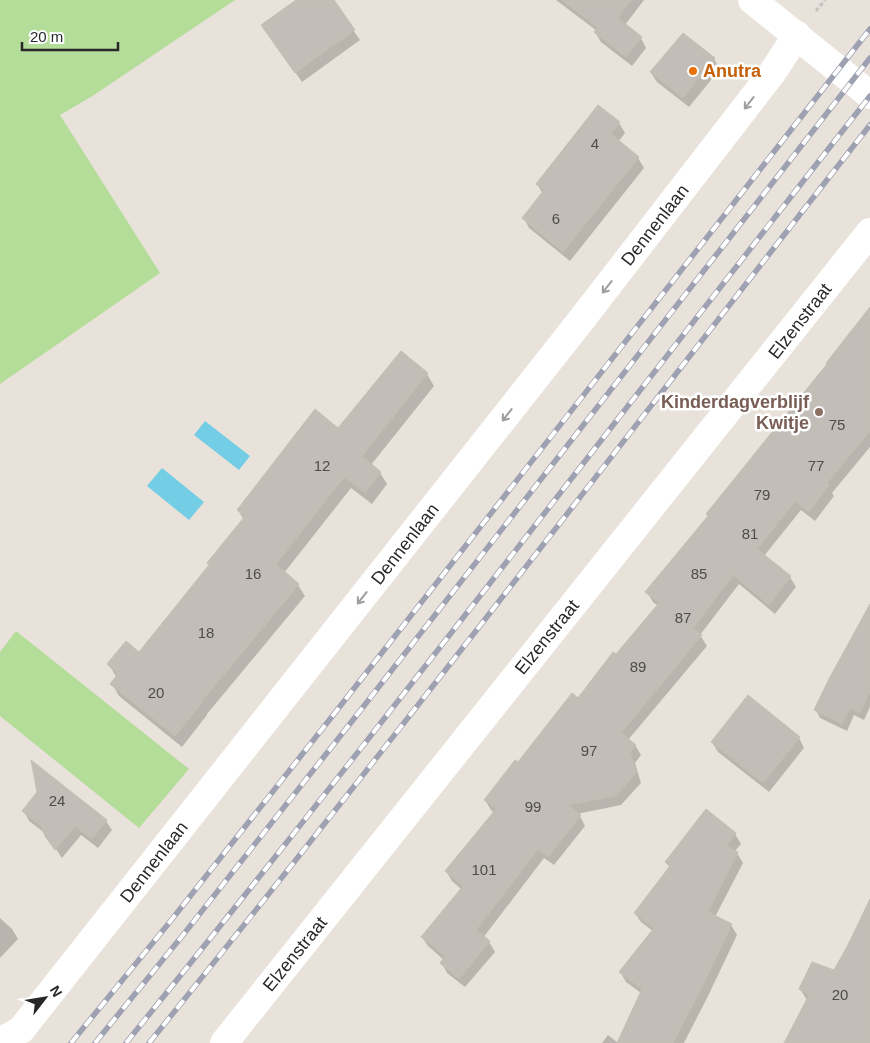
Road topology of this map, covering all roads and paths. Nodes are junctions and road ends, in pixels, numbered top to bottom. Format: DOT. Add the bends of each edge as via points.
graph roads {
  1 [pos="752,0"];
  2 [pos="797,35"];
  3 [pos="870,95"];
  4 [pos="870,232"];
  5 [pos="0,1040"];
  6 [pos="224,1043"];
  1 -- 2 [label="street"];
  2 -- 3 [label="street"];
  2 -- 5 [label="street, Dennenlaan, one-way" via="772,73 576,327 21,1030"];
  4 -- 6 [label="street, Elzenstraat"];
}
